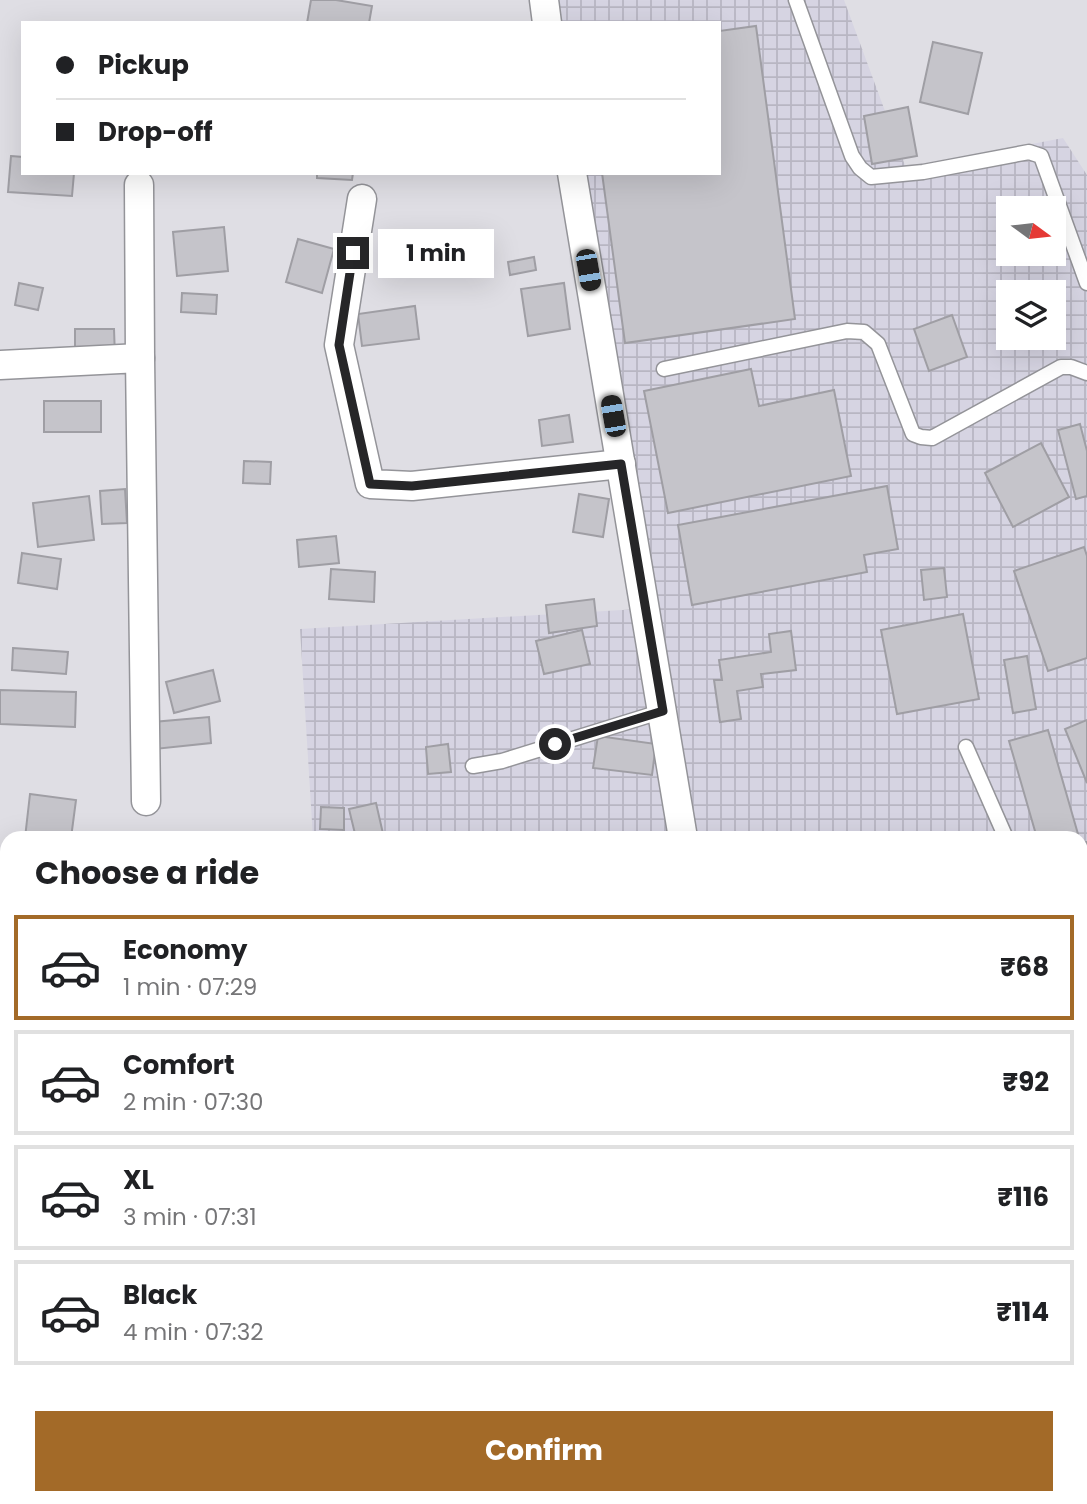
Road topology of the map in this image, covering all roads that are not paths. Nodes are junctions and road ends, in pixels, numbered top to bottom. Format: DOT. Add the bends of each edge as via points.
graph roads {
  1 [pos="544,0"];
  2 [pos="796,0"];
  3 [pos="547,21"];
  4 [pos="572,175"];
  5 [pos="139,185"];
  6 [pos="362,200"];
  7 [pos="1087,283"];
  8 [pos="140,358"];
  9 [pos="0,365"];
  10 [pos="664,369"];
  11 [pos="1086,371"];
  12 [pos="621,464"];
  13 [pos="663,711"];
  14 [pos="966,747"];
  15 [pos="473,766"];
  16 [pos="146,801"];
  17 [pos="682,831"];
  18 [pos="1003,831"];
  1 -- 3 [label="street"];
  2 -- 7 [label="lane" via="860,168 871,177 1028,152 1041,156"];
  4 -- 12 [label="street"];
  5 -- 8 [label="street"];
  6 -- 12 [label="street" via="339,345 370,484 412,486"];
  8 -- 9 [label="street"];
  8 -- 16 [label="street"];
  10 -- 11 [label="lane" via="847,331 864,332 878,344 913,434 932,438 1061,367"];
  12 -- 13 [label="street"];
  13 -- 15 [label="lane"];
  13 -- 17 [label="street"];
  14 -- 18 [label="lane"];
}
